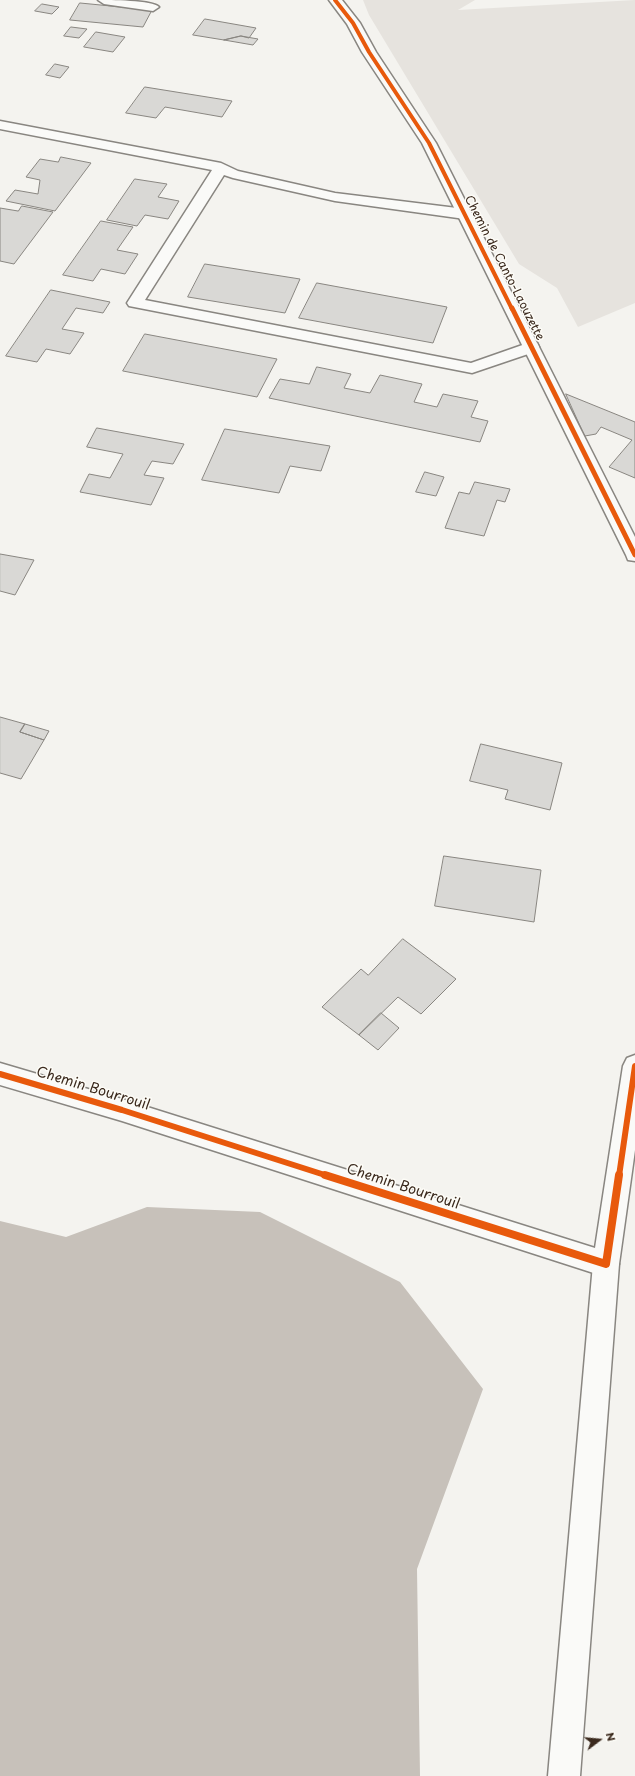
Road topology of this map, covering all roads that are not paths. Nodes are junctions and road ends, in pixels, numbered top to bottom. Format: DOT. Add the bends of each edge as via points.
graph roads {
  1 [pos="104,0"];
  2 [pos="335,0"];
  3 [pos="153,7"];
  4 [pos="0,125"];
  5 [pos="221,167"];
  6 [pos="465,214"];
  7 [pos="532,347"];
  8 [pos="635,555"];
  9 [pos="635,1066"];
  10 [pos="0,1074"];
  11 [pos="606,1264"];
  12 [pos="564,1776"];
  1 -- 3 [label="street"];
  2 -- 6 [label="street, Chemin de Canto-Laouzette" via="429,143"];
  4 -- 5 [label="street"];
  5 -- 6 [label="street" via="233,174 335,197"];
  5 -- 7 [label="street" via="135,303 472,368"];
  6 -- 7 [label="street, Chemin de Canto-Laouzette"];
  7 -- 8 [label="street, Chemin de Canto-Laouzette"];
  9 -- 11 [label="street"];
  10 -- 11 [label="street, Chemin Bourrouil" via="122,1110"];
  11 -- 12 [label="street"];
}
